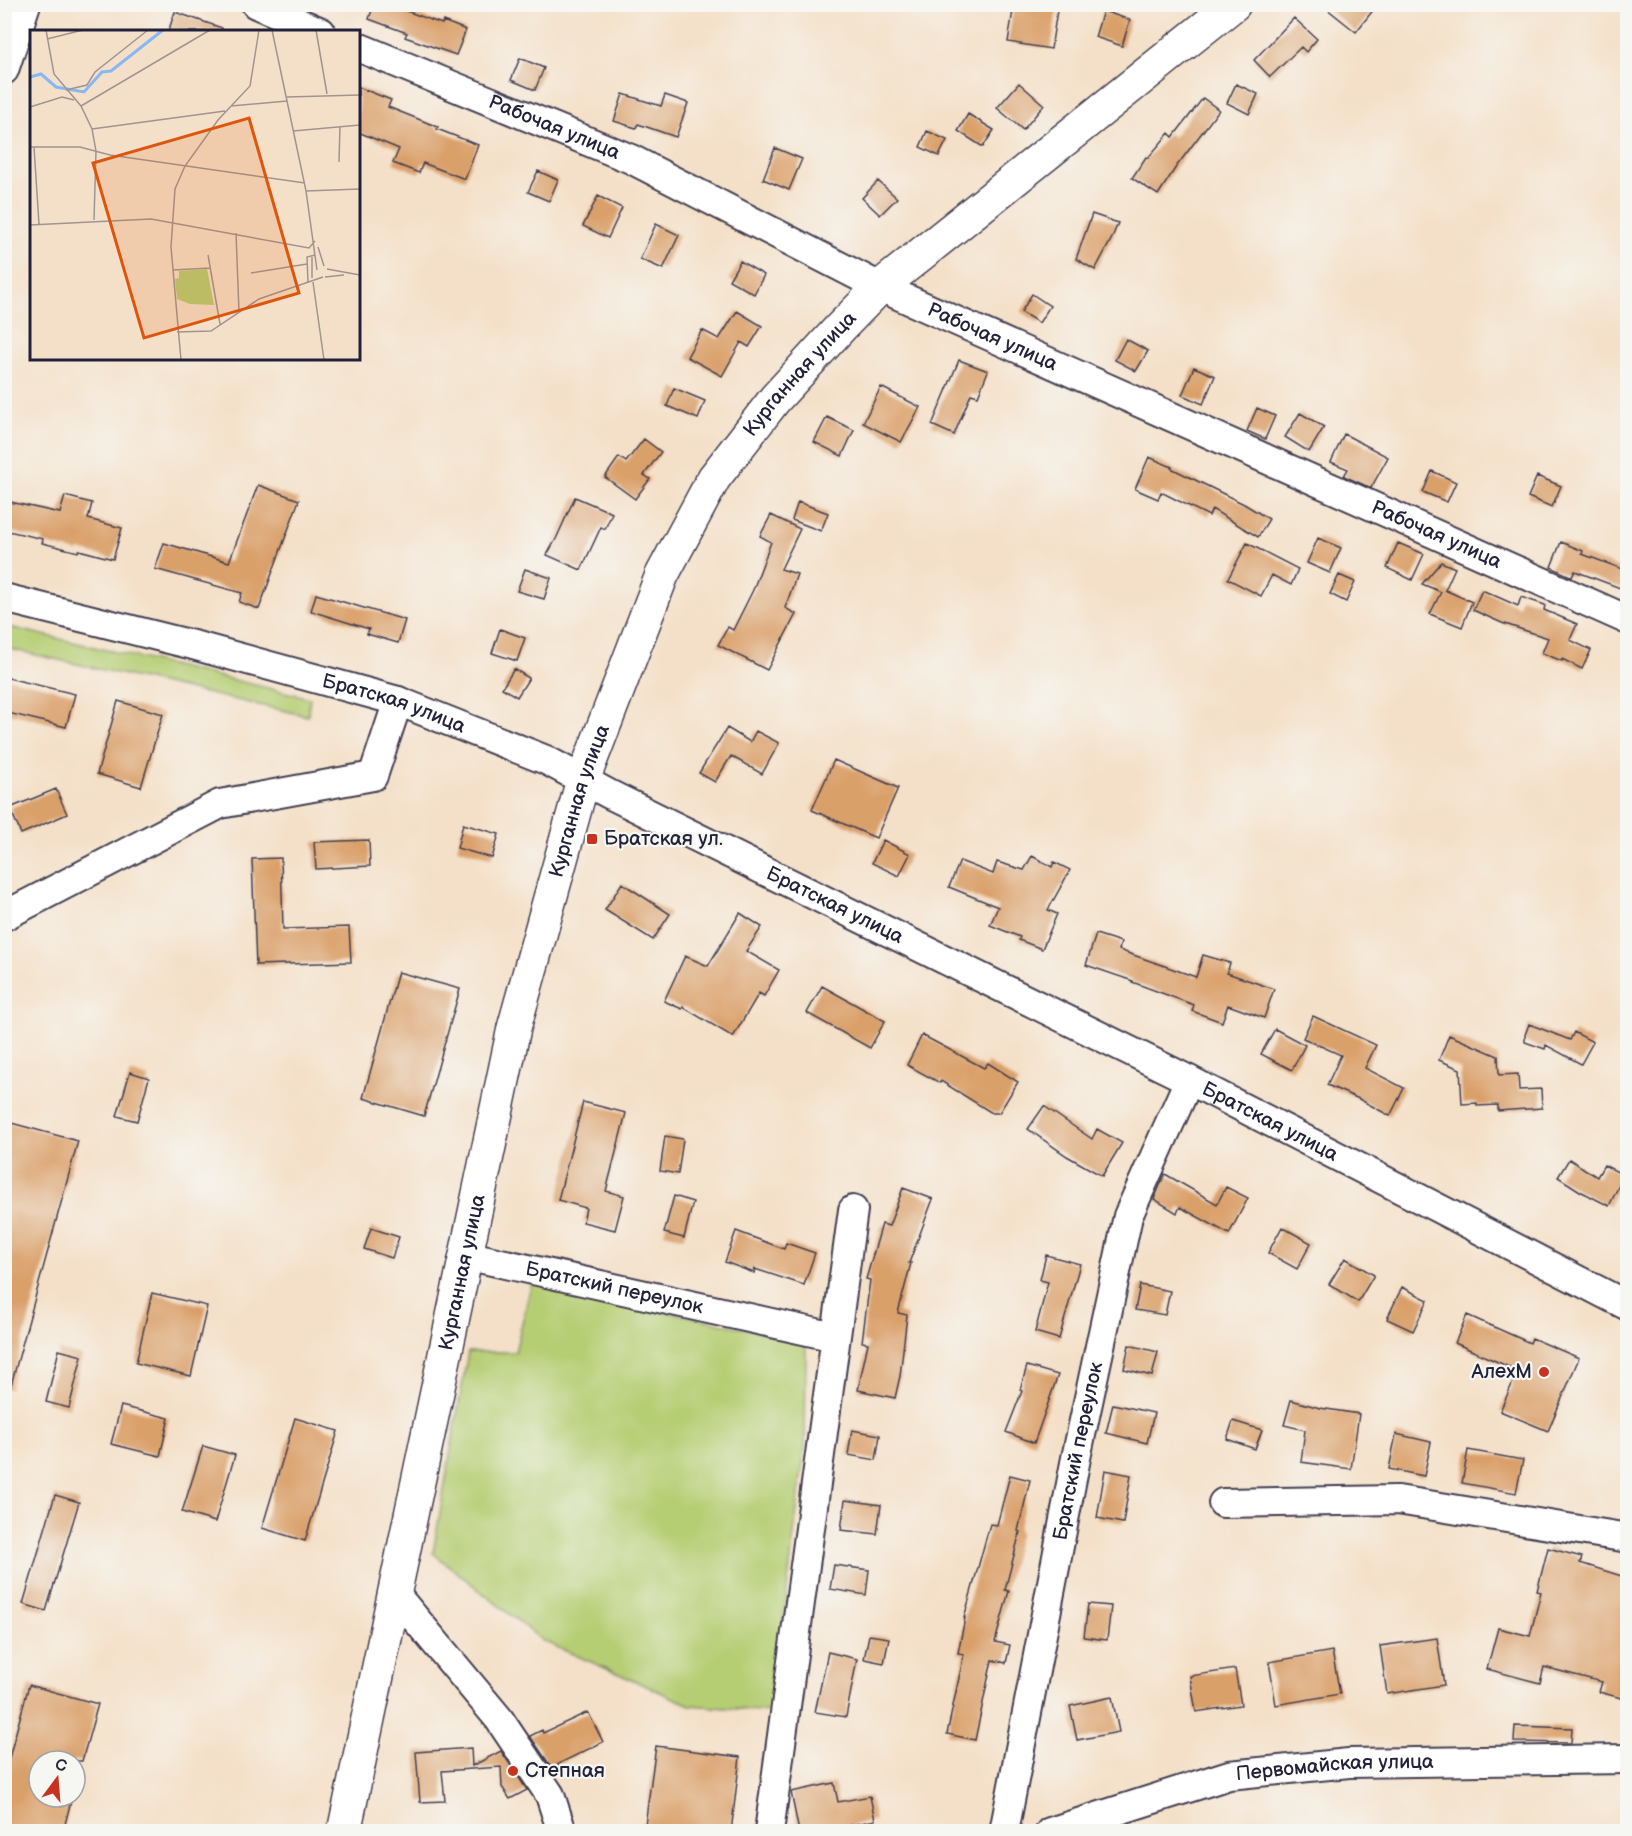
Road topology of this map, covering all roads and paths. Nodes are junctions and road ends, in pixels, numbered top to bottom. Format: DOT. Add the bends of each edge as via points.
graph roads {
  1 [pos="26,4"];
  2 [pos="256,4"];
  3 [pos="1234,4"];
  4 [pos="316,30"];
  5 [pos="360,48"];
  6 [pos="4,70"];
  7 [pos="880,287"];
  8 [pos="4,598"];
  9 [pos="1628,620"];
  10 [pos="398,701"];
  11 [pos="583,780"];
  12 [pos="4,916"];
  13 [pos="1189,1080"];
  14 [pos="853,1210"];
  15 [pos="465,1255"];
  16 [pos="1628,1306"];
  17 [pos="835,1337"];
  18 [pos="1223,1503"];
  19 [pos="1628,1538"];
  20 [pos="394,1593"];
  21 [pos="1628,1760"];
  22 [pos="344,1832"];
  23 [pos="562,1832"];
  24 [pos="769,1832"];
  25 [pos="1004,1832"];
  26 [pos="1050,1832"];
  1 -- 6 [label="street"];
  2 -- 4 [label="street"];
  3 -- 7 [label="main road, Курганная улица"];
  5 -- 7 [label="street, Рабочая улица" via="631,159"];
  7 -- 9 [label="street, Рабочая улица"];
  7 -- 11 [label="main road, Курганная улица" via="775,399 714,478 662,575"];
  8 -- 10 [label="street, Братская улица"];
  10 -- 11 [label="street, Братская улица" via="546,760"];
  10 -- 12 [label="street" via="374,776 220,804"];
  11 -- 13 [label="street, Братская улица"];
  11 -- 15 [label="main road, Курганная улица" via="514,1028"];
  13 -- 16 [label="street, Братская улица"];
  13 -- 25 [label="street, Братский переулок" via="1128,1216 1076,1458"];
  14 -- 17 [label="street"];
  15 -- 17 [label="street, Братский переулок"];
  15 -- 20 [label="main road, Курганная улица"];
  17 -- 24 [label="street"];
  18 -- 19 [label="street" via="1398,1500"];
  20 -- 22 [label="main road, Курганная улица"];
  20 -- 23 [label="street" via="499,1719 550,1795"];
  21 -- 26 [label="street, Первомайская улица" via="1349,1762 1229,1775"];
}
